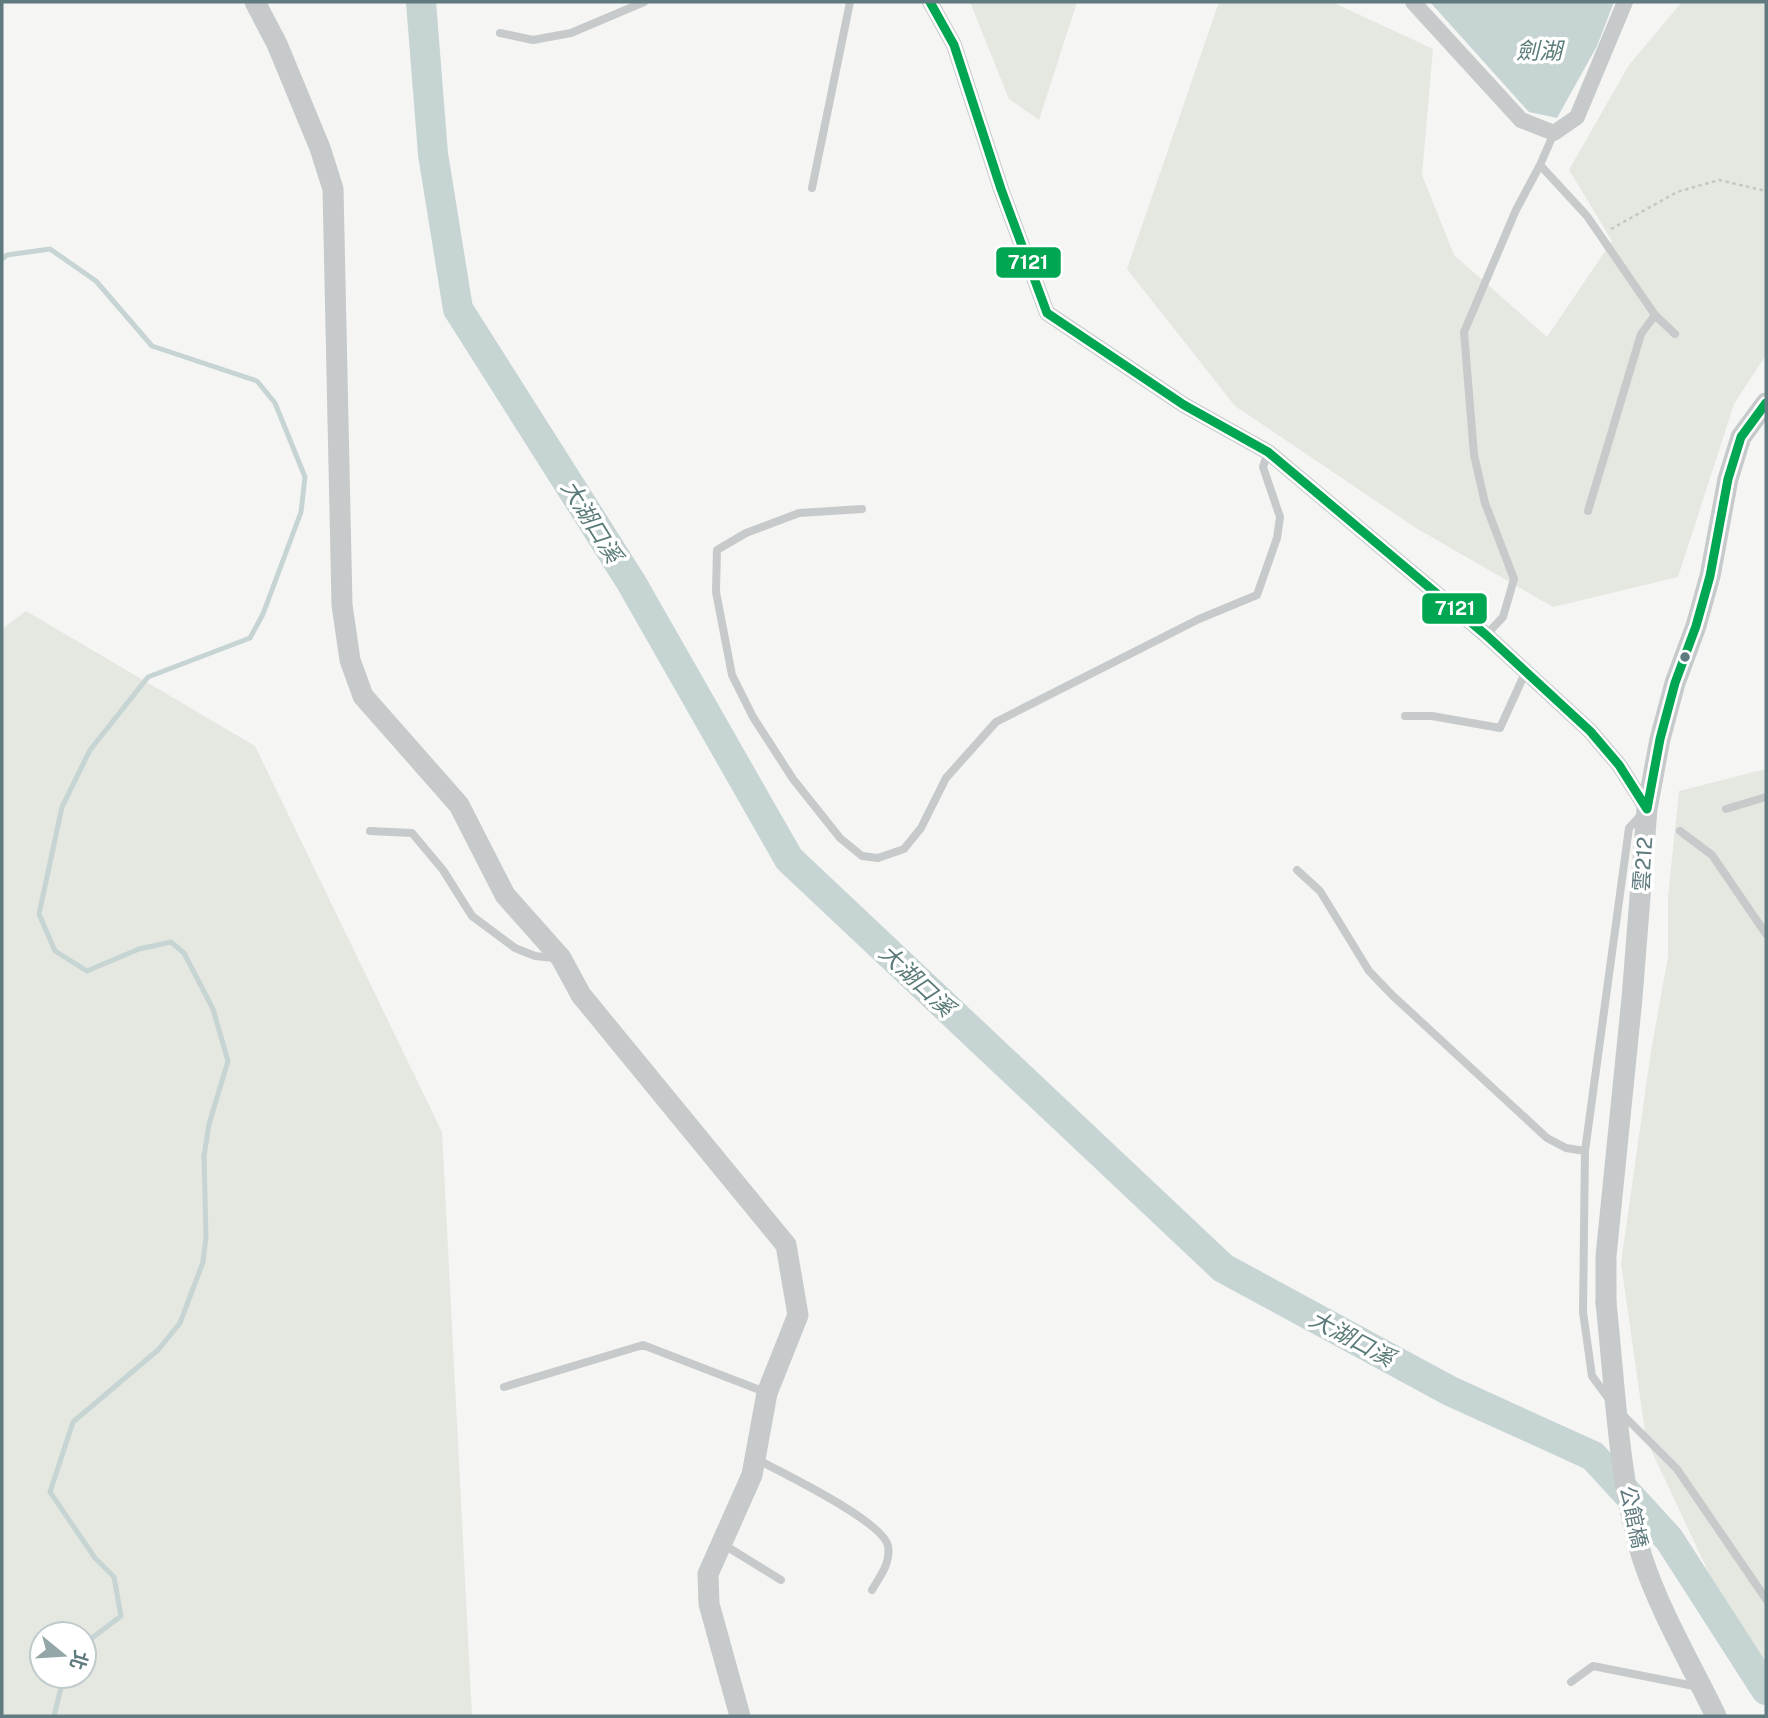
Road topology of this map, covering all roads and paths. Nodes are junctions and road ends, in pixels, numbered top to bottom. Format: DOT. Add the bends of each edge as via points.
graph roads {
  1 [pos="255,2"];
  2 [pos="644,2"];
  3 [pos="850,2"];
  4 [pos="930,2"];
  5 [pos="1413,2"];
  6 [pos="1625,2"];
  7 [pos="500,33"];
  8 [pos="1554,134"];
  9 [pos="1540,165"];
  10 [pos="812,188"];
  11 [pos="1766,191"];
  12 [pos="1600,234"];
  13 [pos="1655,315"];
  14 [pos="1675,334"];
  15 [pos="1766,403"];
  16 [pos="1268,452"];
  17 [pos="862,509"];
  18 [pos="1588,511"];
  19 [pos="1486,635"];
  20 [pos="1526,671"];
  21 [pos="1405,716"];
  22 [pos="1766,797"];
  23 [pos="1647,809"];
  24 [pos="1726,809"];
  25 [pos="370,831"];
  26 [pos="1680,831"];
  27 [pos="1297,870"];
  28 [pos="1766,934"];
  29 [pos="561,958"];
  30 [pos="1585,1151"];
  31 [pos="1606,1303"];
  32 [pos="504,1387"];
  33 [pos="767,1394"];
  34 [pos="755,1458"];
  35 [pos="720,1543"];
  36 [pos="781,1580"];
  37 [pos="872,1590"];
  38 [pos="1766,1599"];
  39 [pos="1571,1682"];
  40 [pos="1702,1687"];
  41 [pos="740,1716"];
  42 [pos="1716,1716"];
  1 -- 29 [label="street" via="277,44 333,189 342,604 350,660 363,696 459,805 505,895"];
  2 -- 7 [label="lane" via="571,33 533,40"];
  3 -- 10 [label="lane"];
  4 -- 16 [label="street" via="954,46 1047,313 1184,405"];
  5 -- 8 [label="street" via="1521,120"];
  6 -- 8 [label="street" via="1577,117"];
  8 -- 9 [label="lane"];
  9 -- 12 [label="lane"];
  9 -- 19 [label="lane" via="1464,332 1474,455 1485,503 1514,579 1503,617"];
  11 -- 12 [label="path" via="1719,180 1677,192"];
  12 -- 13 [label="lane"];
  13 -- 14 [label="lane"];
  13 -- 18 [label="lane" via="1642,334"];
  15 -- 23 [label="street, 雲212 / 雲212" via="1741,437 1728,479 1710,576 1666,717"];
  16 -- 17 [label="lane" via="1263,467 1280,517 1257,595 1199,619 996,722 946,778 921,828 904,849 878,858 862,856 840,838 752,717 732,675 716,592 717,550 746,533 799,513"];
  16 -- 19 [label="street"];
  19 -- 20 [label="street"];
  20 -- 21 [label="lane" via="1500,728"];
  20 -- 23 [label="street" via="1590,731"];
  22 -- 24 [label="lane"];
  23 -- 30 [label="lane" via="1629,828"];
  23 -- 31 [label="street, 雲212 / 雲212" via="1606,1256"];
  25 -- 29 [label="lane" via="412,833 472,916 515,948 535,956"];
  26 -- 28 [label="lane" via="1712,856"];
  27 -- 30 [label="lane" via="1320,891 1369,971 1392,995 1547,1138"];
  29 -- 33 [label="street" via="581,995 786,1245 798,1315"];
  30 -- 38 [label="lane" via="1583,1312 1592,1376 1677,1469"];
  31 -- 40 [label="street, 公館橋 / 雲212, bridge" via="1624,1472 1642,1555"];
  32 -- 33 [label="lane" via="643,1345"];
  33 -- 34 [label="street"];
  34 -- 35 [label="street" via="752,1475"];
  34 -- 37 [label="lane" via="867,1521 887,1542 889,1560"];
  35 -- 36 [label="lane"];
  35 -- 41 [label="street" via="708,1574 709,1604"];
  39 -- 40 [label="lane" via="1593,1666"];
  40 -- 42 [label="street, 公館橋 / 雲212, bridge"];
}
